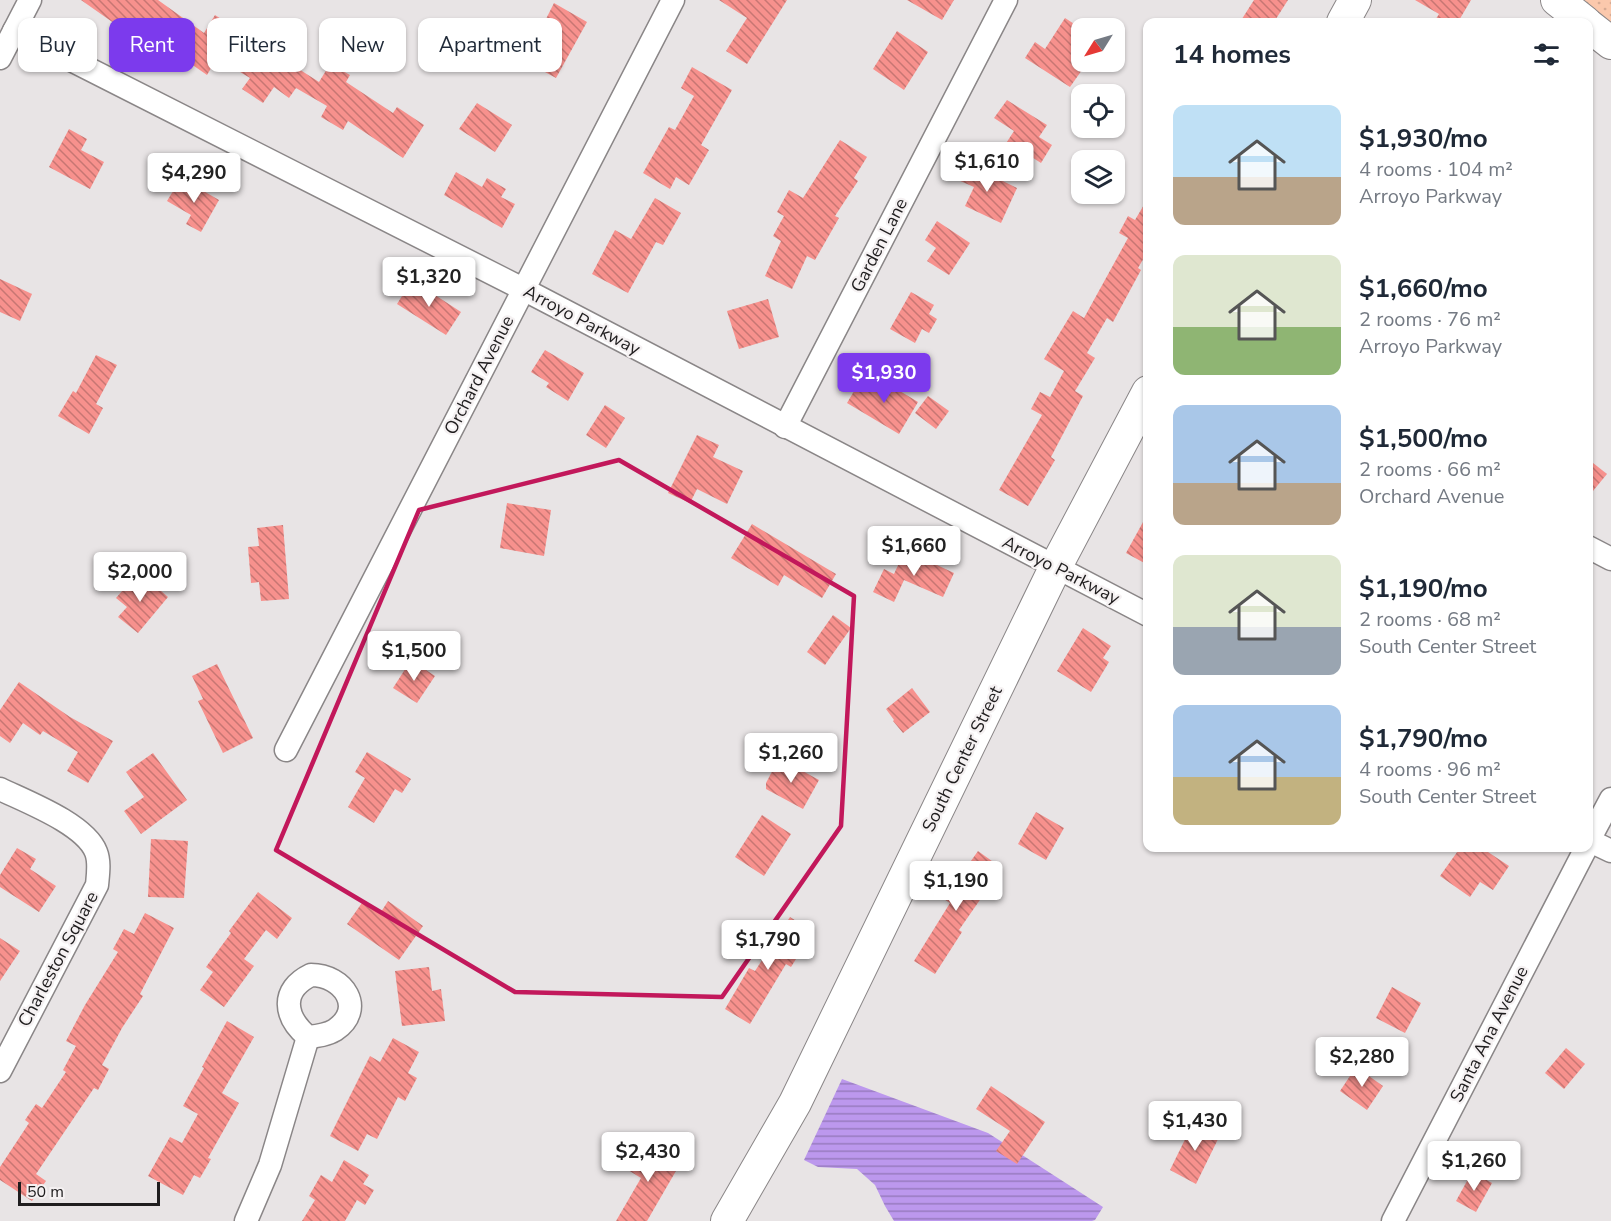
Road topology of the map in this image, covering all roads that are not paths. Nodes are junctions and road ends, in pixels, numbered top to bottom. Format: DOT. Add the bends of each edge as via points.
graph roads {
  1 [pos="30,0"];
  2 [pos="673,0"];
  3 [pos="1006,0"];
  4 [pos="1355,0"];
  5 [pos="1557,0"];
  6 [pos="1345,18"];
  7 [pos="1580,18"];
  8 [pos="1593,30"];
  9 [pos="14,31"];
  10 [pos="1611,43"];
  11 [pos="0,58"];
  12 [pos="523,289"];
  13 [pos="1143,401"];
  14 [pos="785,426"];
  15 [pos="1593,550"];
  16 [pos="1611,559"];
  17 [pos="1055,568"];
  18 [pos="1143,612"];
  19 [pos="286,750"];
  20 [pos="0,789"];
  21 [pos="1611,799"];
  22 [pos="1593,833"];
  23 [pos="1593,844"];
  24 [pos="1611,851"];
  25 [pos="1583,852"];
  26 [pos="308,1037"];
  27 [pos="3,1058"];
  28 [pos="246,1221"];
  29 [pos="727,1221"];
  30 [pos="1393,1221"];
  1 -- 9 [label="street"];
  2 -- 12 [label="street, Orchard Avenue"];
  3 -- 14 [label="street, Garden Lane"];
  4 -- 6 [label="street"];
  5 -- 7 [label="street"];
  8 -- 10 [label="street"];
  9 -- 11 [label="street"];
  9 -- 12 [label="street, Arroyo Parkway"];
  12 -- 14 [label="street, Arroyo Parkway"];
  12 -- 19 [label="street, Orchard Avenue"];
  13 -- 17 [label="street, South Center Street"];
  14 -- 17 [label="street, Arroyo Parkway"];
  15 -- 16 [label="street"];
  17 -- 18 [label="street, Arroyo Parkway"];
  17 -- 29 [label="street, South Center Street" via="795,1103"];
  20 -- 27 [label="street, Charleston Square" via="72,825 89,839 97,854 99,873 97,885"];
  21 -- 22 [label="street, Santa Ana Avenue"];
  23 -- 24 [label="street"];
  25 -- 30 [label="street, Santa Ana Avenue"];
  26 -- 28 [label="street" via="270,1165"];
}
